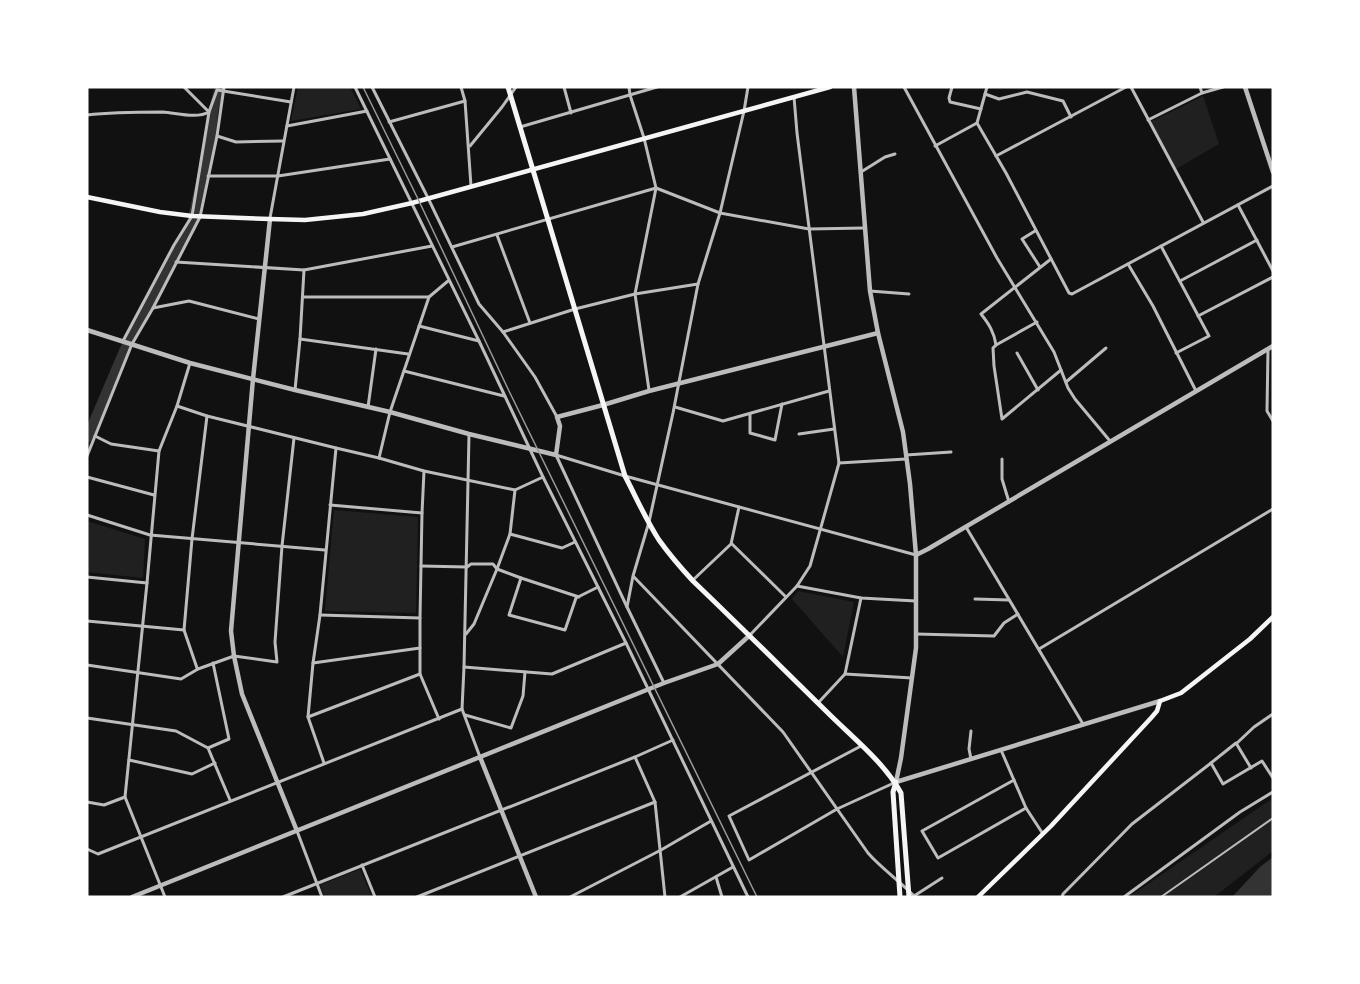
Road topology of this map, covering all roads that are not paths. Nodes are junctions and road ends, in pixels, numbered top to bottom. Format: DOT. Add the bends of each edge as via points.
graph roads {
  1 [pos="184,87"];
  2 [pos="294,87"];
  3 [pos="354,87"];
  4 [pos="372,87"];
  5 [pos="461,87"];
  6 [pos="508,87"];
  7 [pos="516,87"];
  8 [pos="564,87"];
  9 [pos="629,87"];
  10 [pos="657,87"];
  11 [pos="748,87"];
  12 [pos="830,87"];
  13 [pos="854,87"];
  14 [pos="904,87"];
  15 [pos="952,87"];
  16 [pos="987,87"];
  17 [pos="1126,87"];
  18 [pos="1131,87"];
  19 [pos="1200,87"];
  20 [pos="1223,87"];
  21 [pos="1245,87"];
  22 [pos="223,89"];
  23 [pos="1202,93"];
  24 [pos="986,94"];
  25 [pos="630,95"];
  26 [pos="510,96"];
  27 [pos="794,96"];
  28 [pos="465,101"];
  29 [pos="291,102"];
  30 [pos="981,109"];
  31 [pos="367,111"];
  32 [pos="744,111"];
  33 [pos="209,112"];
  34 [pos="571,113"];
  35 [pos="87,115"];
  36 [pos="1071,117"];
  37 [pos="1148,120"];
  38 [pos="389,122"];
  39 [pos="977,123"];
  40 [pos="287,126"];
  41 [pos="519,128"];
  42 [pos="217,136"];
  43 [pos="644,138"];
  44 [pos="283,141"];
  45 [pos="935,146"];
  46 [pos="469,147"];
  47 [pos="1273,148"];
  48 [pos="1265,150"];
  49 [pos="895,154"];
  50 [pos="996,156"];
  51 [pos="390,159"];
  52 [pos="532,170"];
  53 [pos="861,172"];
  54 [pos="1273,172"];
  55 [pos="208,176"];
  56 [pos="278,176"];
  57 [pos="471,186"];
  58 [pos="1273,186"];
  59 [pos="656,188"];
  60 [pos="87,197"];
  61 [pos="428,198"];
  62 [pos="412,203"];
  63 [pos="1238,205"];
  64 [pos="720,213"];
  65 [pos="192,216"];
  66 [pos="199,217"];
  67 [pos="270,219"];
  68 [pos="547,220"];
  69 [pos="1203,222"];
  70 [pos="864,228"];
  71 [pos="809,229"];
  72 [pos="1035,231"];
  73 [pos="497,234"];
  74 [pos="1257,240"];
  75 [pos="432,246"];
  76 [pos="1161,246"];
  77 [pos="452,247"];
  78 [pos="1051,259"];
  79 [pos="176,262"];
  80 [pos="1128,264"];
  81 [pos="1040,267"];
  82 [pos="266,268"];
  83 [pos="304,270"];
  84 [pos="1273,271"];
  85 [pos="1273,277"];
  86 [pos="448,281"];
  87 [pos="1180,281"];
  88 [pos="698,284"];
  89 [pos="1014,287"];
  90 [pos="870,291"];
  91 [pos="635,294"];
  92 [pos="909,294"];
  93 [pos="303,297"];
  94 [pos="429,297"];
  95 [pos="153,308"];
  96 [pos="575,309"];
  97 [pos="1198,316"];
  98 [pos="260,320"];
  99 [pos="1037,322"];
  100 [pos="530,323"];
  101 [pos="419,326"];
  102 [pos="87,330"];
  103 [pos="503,332"];
  104 [pos="878,333"];
  105 [pos="300,339"];
  106 [pos="124,341"];
  107 [pos="479,341"];
  108 [pos="131,344"];
  109 [pos="996,345"];
  110 [pos="824,347"];
  111 [pos="1271,347"];
  112 [pos="1106,348"];
  113 [pos="376,349"];
  114 [pos="1017,352"];
  115 [pos="1176,353"];
  116 [pos="409,354"];
  117 [pos="190,363"];
  118 [pos="1061,370"];
  119 [pos="404,371"];
  120 [pos="253,379"];
  121 [pos="1066,382"];
  122 [pos="679,384"];
  123 [pos="295,390"];
  124 [pos="1038,390"];
  125 [pos="649,391"];
  126 [pos="829,391"];
  127 [pos="1196,391"];
  128 [pos="505,396"];
  129 [pos="782,404"];
  130 [pos="603,405"];
  131 [pos="177,406"];
  132 [pos="368,407"];
  133 [pos="675,407"];
  134 [pos="390,412"];
  135 [pos="750,413"];
  136 [pos="207,416"];
  137 [pos="557,417"];
  138 [pos="1273,421"];
  139 [pos="249,425"];
  140 [pos="834,429"];
  141 [pos="799,434"];
  142 [pos="469,435"];
  143 [pos="95,436"];
  144 [pos="294,438"];
  145 [pos="1110,441"];
  146 [pos="336,448"];
  147 [pos="530,449"];
  148 [pos="159,451"];
  149 [pos="951,452"];
  150 [pos="556,455"];
  151 [pos="87,456"];
  152 [pos="907,457"];
  153 [pos="379,458"];
  154 [pos="1002,459"];
  155 [pos="839,463"];
  156 [pos="424,471"];
  157 [pos="625,476"];
  158 [pos="87,477"];
  159 [pos="543,477"];
  160 [pos="469,481"];
  161 [pos="656,484"];
  162 [pos="515,490"];
  163 [pos="154,495"];
  164 [pos="1009,502"];
  165 [pos="330,506"];
  166 [pos="739,507"];
  167 [pos="1273,509"];
  168 [pos="422,513"];
  169 [pos="87,515"];
  170 [pos="649,522"];
  171 [pos="966,527"];
  172 [pos="820,528"];
  173 [pos="510,534"];
  174 [pos="150,535"];
  175 [pos="192,538"];
  176 [pos="575,542"];
  177 [pos="238,543"];
  178 [pos="731,544"];
  179 [pos="282,546"];
  180 [pos="325,550"];
  181 [pos="916,555"];
  182 [pos="421,567"];
  183 [pos="467,567"];
  184 [pos="497,569"];
  185 [pos="633,576"];
  186 [pos="87,577"];
  187 [pos="521,578"];
  188 [pos="693,581"];
  189 [pos="147,583"];
  190 [pos="797,586"];
  191 [pos="598,587"];
  192 [pos="579,597"];
  193 [pos="786,597"];
  194 [pos="861,598"];
  195 [pos="975,599"];
  196 [pos="1010,600"];
  197 [pos="916,601"];
  198 [pos="627,607"];
  199 [pos="1018,614"];
  200 [pos="320,615"];
  201 [pos="1273,617"];
  202 [pos="420,618"];
  203 [pos="87,621"];
  204 [pos="142,626"];
  205 [pos="184,630"];
  206 [pos="916,634"];
  207 [pos="465,635"];
  208 [pos="750,635"];
  209 [pos="626,643"];
  210 [pos="420,648"];
  211 [pos="1039,649"];
  212 [pos="234,656"];
  213 [pos="213,663"];
  214 [pos="313,663"];
  215 [pos="87,664"];
  216 [pos="718,664"];
  217 [pos="464,667"];
  218 [pos="198,669"];
  219 [pos="137,672"];
  220 [pos="525,672"];
  221 [pos="420,674"];
  222 [pos="845,674"];
  223 [pos="912,678"];
  224 [pos="664,683"];
  225 [pos="649,690"];
  226 [pos="1160,701"];
  227 [pos="818,703"];
  228 [pos="462,709"];
  229 [pos="464,714"];
  230 [pos="1273,714"];
  231 [pos="308,717"];
  232 [pos="87,718"];
  233 [pos="439,718"];
  234 [pos="133,725"];
  235 [pos="1084,725"];
  236 [pos="971,731"];
  237 [pos="673,740"];
  238 [pos="1236,743"];
  239 [pos="861,746"];
  240 [pos="208,748"];
  241 [pos="1001,750"];
  242 [pos="480,757"];
  243 [pos="635,757"];
  244 [pos="971,759"];
  245 [pos="129,760"];
  246 [pos="214,763"];
  247 [pos="324,763"];
  248 [pos="1211,763"];
  249 [pos="1251,768"];
  250 [pos="812,773"];
  251 [pos="1273,778"];
  252 [pos="1014,780"];
  253 [pos="277,782"];
  254 [pos="896,782"];
  255 [pos="1273,792"];
  256 [pos="125,797"];
  257 [pos="230,800"];
  258 [pos="87,802"];
  259 [pos="655,802"];
  260 [pos="1026,808"];
  261 [pos="837,809"];
  262 [pos="501,811"];
  263 [pos="1273,818"];
  264 [pos="711,821"];
  265 [pos="297,831"];
  266 [pos="1043,834"];
  267 [pos="141,837"];
  268 [pos="87,849"];
  269 [pos="661,850"];
  270 [pos="520,856"];
  271 [pos="362,865"];
  272 [pos="734,867"];
  273 [pos="716,877"];
  274 [pos="942,878"];
  275 [pos="899,881"];
  276 [pos="316,883"];
  277 [pos="160,885"];
  278 [pos="912,895"];
  279 [pos="132,897"];
  280 [pos="165,897"];
  281 [pos="283,897"];
  282 [pos="322,897"];
  283 [pos="375,897"];
  284 [pos="417,897"];
  285 [pos="536,897"];
  286 [pos="570,897"];
  287 [pos="665,897"];
  288 [pos="680,897"];
  289 [pos="722,897"];
  290 [pos="748,897"];
  291 [pos="900,897"];
  292 [pos="978,897"];
  293 [pos="1062,897"];
  294 [pos="1124,897"];
  295 [pos="1161,897"];
  1 -- 33 [label="street"];
  2 -- 29 [label="street"];
  3 -- 31 [label="street"];
  4 -- 38 [label="street"];
  5 -- 28 [label="street"];
  6 -- 26 [label="main road"];
  7 -- 26 [label="street"];
  8 -- 34 [label="street"];
  9 -- 25 [label="street"];
  10 -- 25 [label="street"];
  11 -- 32 [label="street"];
  12 -- 27 [label="main road"];
  13 -- 53 [label="street"];
  14 -- 45 [label="street"];
  15 -- 30 [label="street" via="950,102"];
  16 -- 24 [label="street"];
  17 -- 36 [label="street"];
  18 -- 37 [label="street"];
  19 -- 23 [label="street"];
  20 -- 23 [label="street"];
  21 -- 48 [label="street"];
  22 -- 29 [label="street"];
  22 -- 33 [label="street" via="217,90"];
  22 -- 42 [label="street"];
  23 -- 37 [label="street"];
  24 -- 30 [label="street"];
  24 -- 36 [label="street" via="999,99 1028,92 1063,101"];
  25 -- 34 [label="street"];
  25 -- 43 [label="street"];
  26 -- 41 [label="main road"];
  26 -- 46 [label="street"];
  27 -- 32 [label="main road"];
  27 -- 71 [label="street"];
  28 -- 38 [label="street"];
  28 -- 46 [label="street"];
  29 -- 40 [label="street"];
  30 -- 39 [label="street"];
  31 -- 40 [label="street"];
  31 -- 51 [label="street"];
  32 -- 43 [label="main road"];
  32 -- 64 [label="street"];
  33 -- 35 [label="street"];
  33 -- 65 [label="street"];
  34 -- 41 [label="street"];
  36 -- 50 [label="street"];
  37 -- 69 [label="street"];
  38 -- 61 [label="street"];
  39 -- 45 [label="street"];
  39 -- 50 [label="street"];
  40 -- 44 [label="street"];
  41 -- 52 [label="main road"];
  42 -- 44 [label="street" via="236,142"];
  42 -- 55 [label="street"];
  43 -- 52 [label="main road"];
  43 -- 59 [label="street"];
  44 -- 56 [label="street"];
  45 -- 89 [label="street"];
  46 -- 57 [label="street"];
  47 -- 48 [label="street"];
  48 -- 54 [label="street"];
  49 -- 53 [label="street"];
  50 -- 72 [label="street"];
  51 -- 56 [label="street"];
  51 -- 62 [label="street"];
  52 -- 57 [label="main road"];
  52 -- 68 [label="main road"];
  53 -- 70 [label="street"];
  55 -- 56 [label="street"];
  55 -- 66 [label="street"];
  56 -- 67 [label="street"];
  57 -- 61 [label="main road"];
  58 -- 63 [label="street"];
  59 -- 64 [label="street"];
  59 -- 68 [label="street"];
  59 -- 91 [label="street"];
  60 -- 65 [label="main road"];
  61 -- 62 [label="main road"];
  61 -- 77 [label="street"];
  62 -- 67 [label="main road" via="363,214"];
  62 -- 75 [label="street"];
  63 -- 69 [label="street"];
  63 -- 74 [label="street"];
  64 -- 71 [label="street"];
  64 -- 88 [label="street"];
  65 -- 66 [label="main road"];
  65 -- 106 [label="street"];
  66 -- 67 [label="main road"];
  66 -- 79 [label="street"];
  67 -- 82 [label="street"];
  68 -- 73 [label="street"];
  68 -- 96 [label="main road"];
  69 -- 76 [label="street"];
  70 -- 71 [label="street"];
  70 -- 90 [label="street"];
  71 -- 110 [label="street"];
  72 -- 78 [label="street"];
  72 -- 81 [label="street" via="1022,239"];
  73 -- 77 [label="street"];
  73 -- 100 [label="street"];
  74 -- 84 [label="street"];
  74 -- 87 [label="street"];
  75 -- 83 [label="street"];
  75 -- 86 [label="street"];
  76 -- 80 [label="street"];
  76 -- 87 [label="street"];
  77 -- 103 [label="street" via="479,304"];
  78 -- 80 [label="street" via="1072,294"];
  78 -- 81 [label="street"];
  79 -- 82 [label="street"];
  79 -- 95 [label="street"];
  80 -- 115 [label="street"];
  81 -- 89 [label="street"];
  82 -- 83 [label="street"];
  82 -- 98 [label="street"];
  83 -- 93 [label="street"];
  85 -- 97 [label="street"];
  86 -- 94 [label="street"];
  86 -- 107 [label="street"];
  87 -- 97 [label="street"];
  88 -- 91 [label="street"];
  88 -- 122 [label="street"];
  89 -- 99 [label="street"];
  89 -- 109 [label="street" via="981,314 993,331"];
  90 -- 92 [label="street"];
  90 -- 104 [label="street"];
  91 -- 96 [label="street"];
  91 -- 125 [label="street"];
  93 -- 94 [label="street"];
  93 -- 105 [label="street"];
  94 -- 101 [label="street"];
  95 -- 98 [label="street" via="189,301"];
  95 -- 108 [label="street"];
  96 -- 100 [label="street"];
  96 -- 130 [label="main road"];
  97 -- 115 [label="street" via="1209,336"];
  98 -- 120 [label="street"];
  99 -- 109 [label="street"];
  99 -- 118 [label="street"];
  100 -- 103 [label="street"];
  101 -- 107 [label="street"];
  101 -- 116 [label="street"];
  102 -- 106 [label="street"];
  103 -- 137 [label="street"];
  104 -- 110 [label="street"];
  104 -- 152 [label="street"];
  105 -- 113 [label="street"];
  105 -- 123 [label="street"];
  106 -- 108 [label="street"];
  107 -- 128 [label="street"];
  108 -- 117 [label="street"];
  108 -- 143 [label="street"];
  109 -- 124 [label="street" via="994,366 1002,419"];
  110 -- 122 [label="street"];
  110 -- 126 [label="street"];
  111 -- 127 [label="street"];
  111 -- 138 [label="street" via="1267,411"];
  112 -- 121 [label="street"];
  113 -- 116 [label="street"];
  113 -- 132 [label="street"];
  114 -- 124 [label="street"];
  115 -- 127 [label="street"];
  116 -- 119 [label="street"];
  117 -- 120 [label="street"];
  117 -- 131 [label="street"];
  118 -- 121 [label="street"];
  118 -- 124 [label="street"];
  119 -- 128 [label="street"];
  119 -- 134 [label="street"];
  120 -- 123 [label="street"];
  120 -- 139 [label="street"];
  121 -- 145 [label="street"];
  122 -- 125 [label="street"];
  122 -- 133 [label="street"];
  123 -- 132 [label="street"];
  125 -- 130 [label="street"];
  126 -- 129 [label="street"];
  126 -- 140 [label="street"];
  127 -- 145 [label="street"];
  128 -- 147 [label="street"];
  129 -- 135 [label="street"];
  129 -- 135 [label="street" via="775,440 750,434"];
  130 -- 137 [label="street"];
  130 -- 157 [label="main road"];
  131 -- 136 [label="street"];
  131 -- 148 [label="street"];
  132 -- 134 [label="street"];
  133 -- 135 [label="street" via="723,421"];
  133 -- 161 [label="street"];
  134 -- 142 [label="street"];
  134 -- 153 [label="street"];
  136 -- 139 [label="street"];
  136 -- 175 [label="street"];
  137 -- 150 [label="street" via="560,426"];
  139 -- 144 [label="street"];
  139 -- 177 [label="street"];
  140 -- 141 [label="street"];
  140 -- 155 [label="street"];
  142 -- 147 [label="street"];
  142 -- 160 [label="street"];
  143 -- 148 [label="street" via="111,444"];
  143 -- 151 [label="street"];
  144 -- 146 [label="street"];
  144 -- 179 [label="street"];
  145 -- 164 [label="street"];
  146 -- 153 [label="street"];
  146 -- 165 [label="street"];
  147 -- 150 [label="street"];
  147 -- 159 [label="street"];
  148 -- 163 [label="street"];
  149 -- 152 [label="street"];
  150 -- 157 [label="street"];
  150 -- 198 [label="street"];
  152 -- 155 [label="street"];
  152 -- 181 [label="street"];
  153 -- 156 [label="street"];
  154 -- 164 [label="street" via="1002,479"];
  155 -- 172 [label="street"];
  156 -- 160 [label="street"];
  156 -- 168 [label="street"];
  157 -- 161 [label="street"];
  157 -- 170 [label="main road"];
  158 -- 163 [label="street"];
  159 -- 162 [label="street"];
  159 -- 176 [label="street"];
  160 -- 162 [label="street"];
  160 -- 183 [label="street"];
  161 -- 166 [label="street"];
  161 -- 170 [label="street"];
  162 -- 173 [label="street"];
  163 -- 174 [label="street"];
  164 -- 171 [label="street"];
  165 -- 168 [label="street"];
  165 -- 180 [label="street"];
  166 -- 172 [label="street"];
  166 -- 178 [label="street"];
  167 -- 211 [label="street"];
  168 -- 182 [label="street"];
  169 -- 174 [label="street"];
  170 -- 185 [label="street"];
  170 -- 188 [label="main road"];
  171 -- 181 [label="street"];
  171 -- 196 [label="street"];
  172 -- 181 [label="street"];
  172 -- 190 [label="street" via="810,566"];
  173 -- 176 [label="street" via="562,548"];
  173 -- 184 [label="street"];
  174 -- 175 [label="street"];
  174 -- 189 [label="street"];
  175 -- 177 [label="street"];
  175 -- 205 [label="street"];
  176 -- 191 [label="street"];
  177 -- 179 [label="street"];
  177 -- 212 [label="street" via="231,631"];
  178 -- 188 [label="street"];
  178 -- 193 [label="street"];
  179 -- 180 [label="street"];
  179 -- 212 [label="street" via="277,662"];
  180 -- 200 [label="street"];
  181 -- 197 [label="street"];
  182 -- 183 [label="street"];
  182 -- 202 [label="street"];
  183 -- 184 [label="street" via="493,564"];
  183 -- 207 [label="street"];
  184 -- 187 [label="street"];
  184 -- 207 [label="street" via="474,624"];
  185 -- 198 [label="street"];
  185 -- 216 [label="street"];
  186 -- 189 [label="street"];
  187 -- 192 [label="street"];
  187 -- 192 [label="street" via="509,615 565,630"];
  188 -- 208 [label="main road"];
  189 -- 204 [label="street"];
  190 -- 193 [label="street"];
  190 -- 194 [label="street"];
  191 -- 192 [label="street"];
  191 -- 209 [label="street"];
  193 -- 208 [label="street"];
  194 -- 197 [label="street"];
  194 -- 222 [label="street"];
  195 -- 196 [label="street"];
  196 -- 199 [label="street"];
  197 -- 206 [label="street"];
  198 -- 224 [label="street"];
  199 -- 206 [label="street" via="994,636"];
  199 -- 211 [label="street"];
  200 -- 202 [label="street"];
  200 -- 214 [label="street"];
  201 -- 226 [label="main road" via="1188,688"];
  202 -- 210 [label="street"];
  203 -- 204 [label="street"];
  204 -- 205 [label="street"];
  204 -- 219 [label="street"];
  205 -- 218 [label="street"];
  206 -- 223 [label="street"];
  207 -- 217 [label="street"];
  208 -- 216 [label="street"];
  208 -- 227 [label="main road"];
  209 -- 220 [label="street" via="552,674"];
  209 -- 225 [label="street"];
  210 -- 214 [label="street"];
  210 -- 221 [label="street"];
  211 -- 235 [label="street"];
  212 -- 213 [label="street"];
  212 -- 253 [label="street" via="242,694"];
  213 -- 218 [label="street"];
  213 -- 240 [label="street" via="229,739"];
  214 -- 231 [label="street"];
  215 -- 219 [label="street"];
  216 -- 224 [label="street"];
  216 -- 250 [label="street" via="783,732"];
  217 -- 220 [label="street"];
  217 -- 228 [label="street"];
  218 -- 219 [label="street" via="181,679"];
  219 -- 234 [label="street"];
  220 -- 229 [label="street" via="523,696 511,728"];
  221 -- 231 [label="street"];
  221 -- 233 [label="street"];
  222 -- 223 [label="street"];
  222 -- 227 [label="street"];
  223 -- 254 [label="street"];
  224 -- 225 [label="street"];
  225 -- 237 [label="street"];
  225 -- 242 [label="street"];
  226 -- 235 [label="street"];
  226 -- 266 [label="main road" via="1157,711"];
  227 -- 239 [label="main road"];
  228 -- 229 [label="street"];
  228 -- 233 [label="street"];
  229 -- 242 [label="street"];
  230 -- 238 [label="street"];
  231 -- 247 [label="street"];
  232 -- 234 [label="street"];
  233 -- 247 [label="street"];
  234 -- 240 [label="street" via="176,731"];
  234 -- 245 [label="street"];
  235 -- 241 [label="street"];
  236 -- 244 [label="street"];
  237 -- 243 [label="street"];
  237 -- 264 [label="street"];
  238 -- 248 [label="street"];
  238 -- 249 [label="street"];
  239 -- 250 [label="street"];
  239 -- 254 [label="main road"];
  240 -- 246 [label="street"];
  241 -- 244 [label="street"];
  241 -- 252 [label="street"];
  242 -- 262 [label="street"];
  242 -- 265 [label="street"];
  243 -- 259 [label="street"];
  243 -- 262 [label="street"];
  244 -- 254 [label="street"];
  245 -- 246 [label="street" via="192,774"];
  245 -- 256 [label="street"];
  246 -- 257 [label="street"];
  247 -- 253 [label="street"];
  248 -- 249 [label="street" via="1223,784"];
  248 -- 293 [label="street" via="1132,824"];
  249 -- 251 [label="street" via="1262,761"];
  250 -- 261 [label="street"];
  250 -- 261 [label="street" via="729,816 749,860"];
  252 -- 260 [label="street"];
  252 -- 260 [label="street" via="922,831 938,858"];
  253 -- 257 [label="street"];
  253 -- 265 [label="street"];
  254 -- 261 [label="street"];
  254 -- 275 [label="main road" via="893,792"];
  254 -- 278 [label="main road" via="901,793"];
  255 -- 294 [label="street"];
  256 -- 258 [label="street" via="104,805"];
  256 -- 267 [label="street"];
  257 -- 267 [label="street"];
  259 -- 269 [label="street"];
  259 -- 270 [label="street"];
  260 -- 266 [label="street"];
  261 -- 275 [label="street" via="878,865"];
  262 -- 270 [label="street"];
  262 -- 271 [label="street"];
  263 -- 295 [label="street"];
  264 -- 269 [label="street"];
  264 -- 272 [label="street"];
  265 -- 276 [label="street"];
  265 -- 277 [label="street"];
  266 -- 292 [label="main road"];
  267 -- 268 [label="street" via="98,854"];
  267 -- 277 [label="street"];
  269 -- 286 [label="street"];
  269 -- 287 [label="street"];
  270 -- 284 [label="street"];
  270 -- 285 [label="street"];
  271 -- 276 [label="street"];
  271 -- 283 [label="street"];
  272 -- 273 [label="street"];
  272 -- 290 [label="street"];
  273 -- 288 [label="street"];
  273 -- 289 [label="street"];
  274 -- 278 [label="street"];
  275 -- 278 [label="street"];
  275 -- 291 [label="main road"];
  276 -- 281 [label="street"];
  276 -- 282 [label="street"];
  277 -- 279 [label="street"];
  277 -- 280 [label="street"];
}
